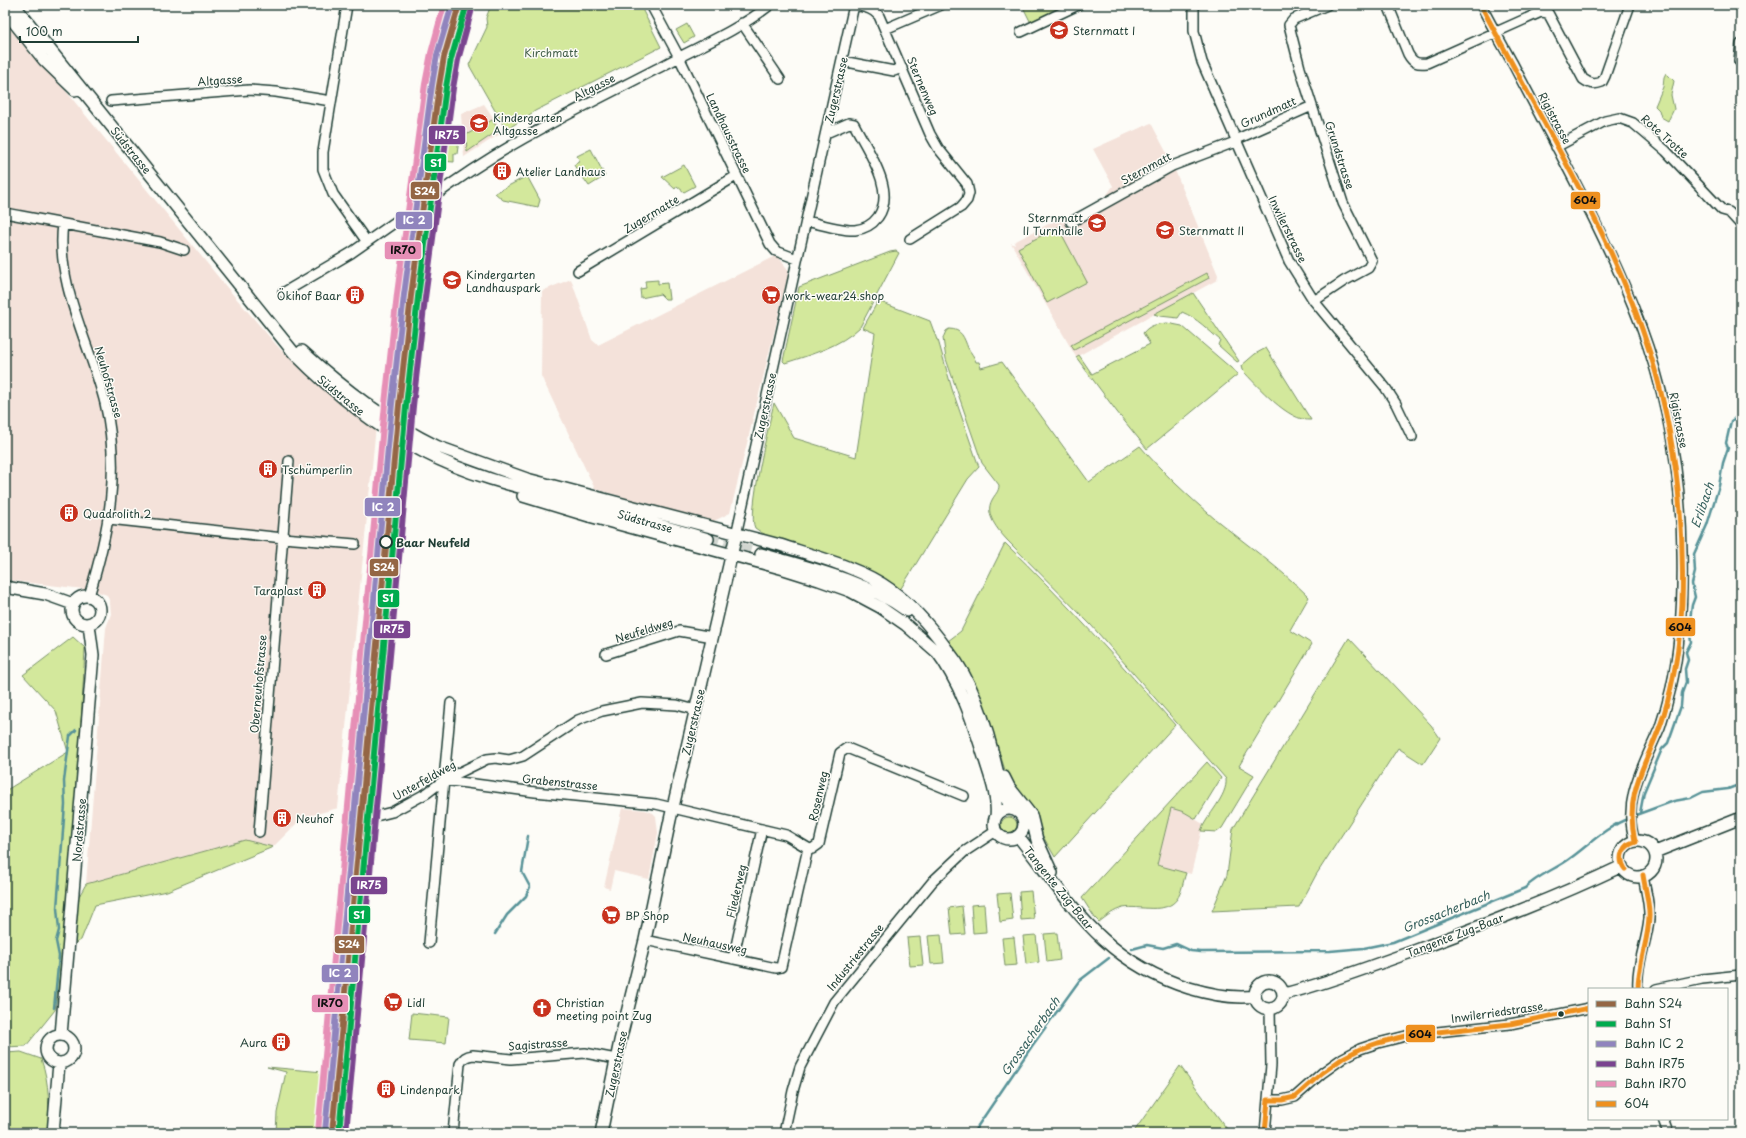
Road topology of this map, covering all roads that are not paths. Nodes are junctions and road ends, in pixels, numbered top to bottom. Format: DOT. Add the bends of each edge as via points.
graph roads {
  1 [pos="14,5"];
  2 [pos="347,5"];
  3 [pos="651,5"];
  4 [pos="770,5"];
  5 [pos="854,5"];
  6 [pos="941,5"];
  7 [pos="1078,5"];
  8 [pos="1194,5"];
  9 [pos="1327,5"];
  10 [pos="1388,5"];
  11 [pos="1481,5"];
  12 [pos="1630,5"];
  13 [pos="5,11"];
  14 [pos="5,23"];
  15 [pos="742,23"];
  16 [pos="19,28"];
  17 [pos="885,29"];
  18 [pos="1496,31"];
  19 [pos="1021,32"];
  20 [pos="1741,44"];
  21 [pos="679,57"];
  22 [pos="842,61"];
  23 [pos="1739,61"];
  24 [pos="902,68"];
  25 [pos="780,79"];
  26 [pos="111,101"];
  27 [pos="331,101"];
  28 [pos="1312,106"];
  29 [pos="95,107"];
  30 [pos="826,133"];
  31 [pos="1235,141"];
  32 [pos="1556,146"];
  33 [pos="736,176"];
  34 [pos="432,198"];
  35 [pos="5,213"];
  36 [pos="402,218"];
  37 [pos="806,221"];
  38 [pos="1071,222"];
  39 [pos="63,224"];
  40 [pos="1741,225"];
  41 [pos="910,239"];
  42 [pos="367,242"];
  43 [pos="184,250"];
  44 [pos="797,259"];
  45 [pos="578,271"];
  46 [pos="283,293"];
  47 [pos="1314,301"];
  48 [pos="256,306"];
  49 [pos="1412,438"];
  50 [pos="433,445"];
  51 [pos="436,458"];
  52 [pos="289,461"];
  53 [pos="558,497"];
  54 [pos="109,519"];
  55 [pos="736,535"];
  56 [pos="283,538"];
  57 [pos="708,539"];
  58 [pos="356,544"];
  59 [pos="761,554"];
  60 [pos="732,555"];
  61 [pos="5,587"];
  62 [pos="89,596"];
  63 [pos="73,604"];
  64 [pos="89,625"];
  65 [pos="713,638"];
  66 [pos="942,650"];
  67 [pos="606,654"];
  68 [pos="451,703"];
  69 [pos="696,710"];
  70 [pos="993,752"];
  71 [pos="444,780"];
  72 [pos="964,796"];
  73 [pos="673,807"];
  74 [pos="1012,809"];
  75 [pos="996,817"];
  76 [pos="364,818"];
  77 [pos="1741,818"];
  78 [pos="762,829"];
  79 [pos="996,831"];
  80 [pos="259,832"];
  81 [pos="1018,836"];
  82 [pos="1635,841"];
  83 [pos="808,848"];
  84 [pos="1654,852"];
  85 [pos="1622,866"];
  86 [pos="1643,875"];
  87 [pos="1054,884"];
  88 [pos="644,940"];
  89 [pos="429,943"];
  90 [pos="733,958"];
  91 [pos="1741,975"];
  92 [pos="1638,988"];
  93 [pos="1661,988"];
  94 [pos="1284,994"];
  95 [pos="1255,996"];
  96 [pos="1588,1008"];
  97 [pos="1270,1009"];
  98 [pos="61,1035"];
  99 [pos="616,1059"];
  100 [pos="59,1063"];
  101 [pos="1268,1100"];
  102 [pos="1663,1120"];
  103 [pos="53,1133"];
  104 [pos="453,1133"];
  105 [pos="601,1133"];
  106 [pos="784,1133"];
  107 [pos="1265,1133"];
  108 [pos="1668,1133"];
  1 -- 29 [label="main road, Südstrasse"];
  2 -- 27 [label="street"];
  3 -- 21 [label="street, Landhausstrasse"];
  4 -- 15 [label="street, Altgasse"];
  5 -- 17 [label="street, Sternenweg" via="876,12"];
  5 -- 22 [label="street, Zugerstrasse"];
  6 -- 17 [label="street"];
  7 -- 19 [label="street"];
  8 -- 31 [label="street, Inwilerstrasse" via="1194,31 1202,62"];
  9 -- 28 [label="street, Grundstrasse" via="1294,19 1289,25"];
  10 -- 18 [label="street" via="1408,54 1412,61 1418,64 1427,63"];
  11 -- 18 [label="street, Rigistrasse"];
  12 -- 18 [label="street" via="1605,76 1602,82 1596,84 1583,79 1548,14 1541,12"];
  13 -- 16 [label="main road, Südstrasse"];
  14 -- 16 [label="main road"];
  15 -- 21 [label="street, Altgasse"];
  15 -- 25 [label="street"];
  16 -- 29 [label="main road, Südstrasse" via="61,78"];
  17 -- 24 [label="street, Sternenweg"];
  18 -- 32 [label="street, Rigistrasse"];
  20 -- 23 [label="street"];
  21 -- 33 [label="street, Landhausstrasse"];
  21 -- 34 [label="street, Altgasse" via="506,148"];
  22 -- 24 [label="street" via="894,71"];
  22 -- 30 [label="street, Zugerstrasse"];
  24 -- 41 [label="street, Sternenweg" via="930,134 967,184 969,193 961,207"];
  26 -- 27 [label="street, Altgasse" via="249,90"];
  27 -- 42 [label="street" via="323,169 333,194"];
  28 -- 31 [label="street, Grundmatt"];
  28 -- 47 [label="street, Grundstrasse" via="1343,203 1372,261 1368,268"];
  29 -- 48 [label="main road, Südstrasse"];
  30 -- 37 [label="street, Zugerstrasse"];
  30 -- 37 [label="street" via="849,123 854,124 881,177 884,187 882,212 875,222 866,228 853,230"];
  31 -- 38 [label="street, Sternmatt" via="1172,166"];
  31 -- 47 [label="street, Inwilerstrasse" via="1289,260"];
  32 -- 40 [label="street, Rote Trotte" via="1606,121 1626,120 1666,151 1722,210 1729,212"];
  32 -- 82 [label="street, Rigistrasse" via="1615,264 1640,323 1667,416 1677,485 1682,593 1676,664 1660,725 1634,788 1631,825"];
  33 -- 44 [label="street, Landhausstrasse" via="770,244 776,251"];
  33 -- 45 [label="street, Zugermatte"];
  35 -- 39 [label="street"];
  36 -- 42 [label="street"];
  37 -- 44 [label="street, Zugerstrasse"];
  39 -- 43 [label="street" via="160,242"];
  39 -- 54 [label="street, Neuhofstrasse" via="61,236 66,278 104,402 113,446 113,484"];
  42 -- 46 [label="street"];
  44 -- 55 [label="street, Zugerstrasse"];
  47 -- 49 [label="street, Inwilerstrasse" via="1385,387"];
  48 -- 50 [label="main road, Südstrasse" via="324,372 364,404"];
  48 -- 51 [label="main road, Südstrasse" via="294,353 341,397 379,425"];
  50 -- 53 [label="main road, Südstrasse" via="481,468"];
  50 -- 55 [label="main road" via="527,479"];
  51 -- 53 [label="main road, Südstrasse" via="493,480"];
  51 -- 60 [label="main road" via="472,477 530,498"];
  52 -- 56 [label="street, Oberneuhofstrasse"];
  53 -- 57 [label="main road, Südstrasse"];
  54 -- 56 [label="street"];
  54 -- 62 [label="street, Neuhofstrasse"];
  55 -- 60 [label="main road, Zugerstrasse"];
  55 -- 66 [label="main road" via="821,558 877,581 919,615 932,629"];
  56 -- 58 [label="street"];
  56 -- 80 [label="street, Oberneuhofstrasse"];
  59 -- 66 [label="main road" via="828,573 873,592"];
  60 -- 65 [label="main road, Zugerstrasse"];
  60 -- 66 [label="main road" via="850,591 880,607"];
  61 -- 63 [label="main road" via="45,594"];
  62 -- 63 [label="main road" via="80,597"];
  62 -- 64 [label="main road" via="98,602 101,611 97,620"];
  63 -- 64 [label="main road" via="72,613 75,620 80,624"];
  64 -- 98 [label="main road, Nordstrasse" via="93,655"];
  65 -- 67 [label="street, Neufeldweg" via="679,631"];
  65 -- 69 [label="main road, Zugerstrasse"];
  66 -- 70 [label="main road" via="970,687"];
  66 -- 75 [label="main road" via="974,727 996,798"];
  68 -- 71 [label="street"];
  69 -- 71 [label="street, Unterfeldweg" via="677,705 642,703 602,711 578,720 523,756 509,760 487,759"];
  69 -- 73 [label="main road, Zugerstrasse"];
  70 -- 74 [label="main road" via="1001,785"];
  70 -- 87 [label="main road" via="1009,787 1031,815 1035,834 1052,871"];
  71 -- 73 [label="street, Grabenstrasse"];
  71 -- 76 [label="street, Unterfeldweg" via="427,793 392,812"];
  71 -- 89 [label="street"];
  72 -- 83 [label="street, Rosenweg" via="847,748 840,753 819,844 812,849"];
  73 -- 78 [label="street"];
  73 -- 88 [label="main road, Zugerstrasse"];
  74 -- 75 [label="main road" via="1001,811"];
  74 -- 81 [label="main road" via="1021,814 1024,821 1024,828"];
  75 -- 79 [label="main road"];
  77 -- 84 [label="main road"];
  78 -- 83 [label="street" via="786,835"];
  78 -- 90 [label="street, Fliederweg"];
  79 -- 81 [label="main road" via="1006,839"];
  79 -- 106 [label="street, Industriestrasse" via="964,852 933,881 834,1002 800,1067"];
  81 -- 87 [label="main road, Tangente Zug-Baar"];
  82 -- 84 [label="main road" via="1649,844"];
  82 -- 85 [label="main road" via="1627,844 1622,851"];
  83 -- 90 [label="street, Neuhausweg" via="781,967"];
  84 -- 86 [label="main road" via="1654,866"];
  85 -- 86 [label="main road" via="1631,875"];
  85 -- 94 [label="main road, Tangente Zug-Baar" via="1546,900 1439,941 1318,985"];
  86 -- 92 [label="street" via="1649,920 1638,969"];
  87 -- 95 [label="main road, Tangente Zug-Baar" via="1095,932 1140,967 1195,990"];
  88 -- 90 [label="street, Neuhausweg"];
  88 -- 99 [label="main road, Zugerstrasse"];
  91 -- 93 [label="street" via="1702,979"];
  94 -- 95 [label="main road" via="1281,986 1270,980 1259,985"];
  94 -- 97 [label="main road" via="1280,1004"];
  95 -- 97 [label="main road" via="1260,1006"];
  96 -- 101 [label="street, Inwilerriedstrasse" via="1510,1024 1410,1035 1378,1042 1343,1058 1295,1097"];
  97 -- 101 [label="street" via="1271,1065"];
  98 -- 100 [label="main road" via="72,1043 73,1053 68,1060"];
  98 -- 100 [label="main road" via="52,1038 46,1050 52,1060"];
  99 -- 104 [label="street, Sagistrasse" via="584,1053 511,1059 473,1055 462,1059"];
  99 -- 105 [label="main road, Zugerstrasse"];
  100 -- 103 [label="main road"];
  101 -- 107 [label="street"];
  102 -- 108 [label="street"];
}
